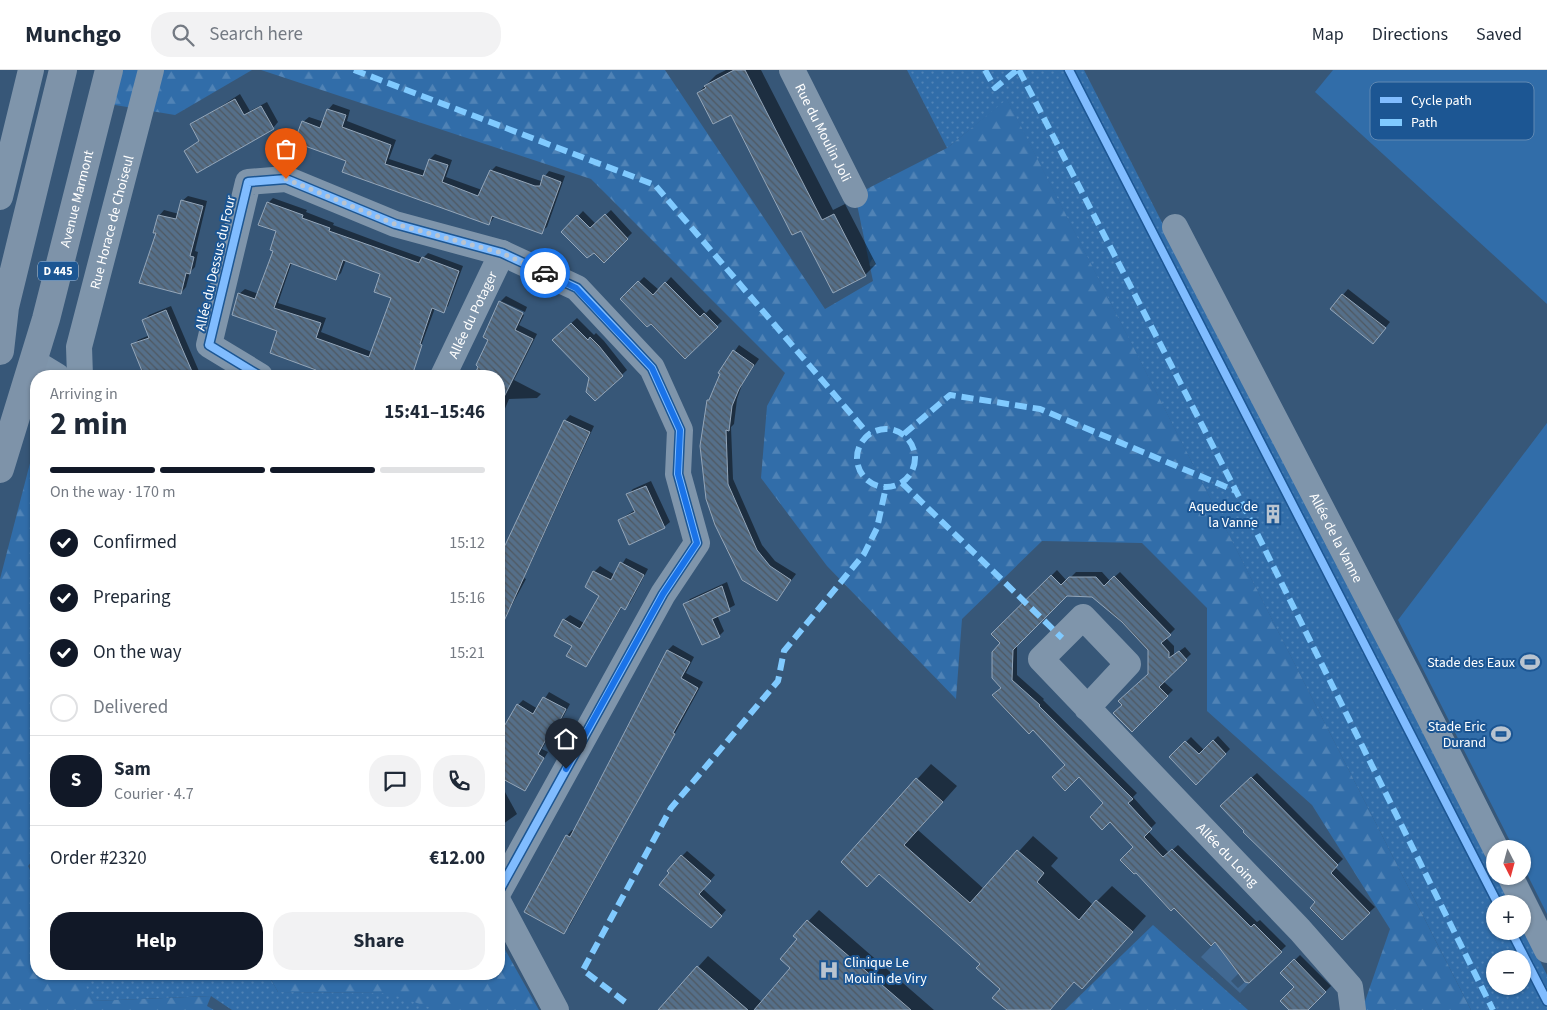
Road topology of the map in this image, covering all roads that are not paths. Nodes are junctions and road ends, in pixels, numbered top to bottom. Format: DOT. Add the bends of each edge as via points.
graph roads {
  1 [pos="30,70"];
  2 [pos="63,70"];
  3 [pos="79,70"];
  4 [pos="92,70"];
  5 [pos="109,70"];
  6 [pos="151,70"];
  7 [pos="792,70"];
  8 [pos="855,195"];
  9 [pos="0,197"];
  10 [pos="1175,227"];
  11 [pos="502,253"];
  12 [pos="1,347"];
  13 [pos="34,362"];
  14 [pos="31,370"];
  15 [pos="47,370"];
  16 [pos="80,370"];
  17 [pos="250,370"];
  18 [pos="446,370"];
  19 [pos="30,375"];
  20 [pos="0,428"];
  21 [pos="0,469"];
  22 [pos="1087,708"];
  23 [pos="1491,840"];
  24 [pos="505,880"];
  25 [pos="1514,885"];
  26 [pos="505,914"];
  27 [pos="1547,950"];
  28 [pos="556,1010"];
  29 [pos="1353,1010"];
  1 -- 9 [label="street"];
  2 -- 12 [label="main road, D 445" via="5,307"];
  3 -- 12 [label="main road, D 445" via="18,310"];
  4 -- 20 [label="main road, Avenue Marmont / D 445"];
  5 -- 13 [label="main road, Avenue Marmont / D 445"];
  6 -- 16 [label="street, Rue Horace de Choiseul" via="79,347"];
  7 -- 8 [label="street, Rue du Moulin Joli"];
  10 -- 23 [label="street, Allée de la Vanne"];
  11 -- 17 [label="street, Allée du Dessus du Four" via="395,224 286,179 248,182 209,345"];
  11 -- 18 [label="street, Allée du Potager"];
  11 -- 24 [label="street, Allée du Dessus du Four" via="576,288 652,368 680,430 678,474 697,543 663,594"];
  13 -- 14 [label="main road, Avenue Marmont / D 445"];
  13 -- 15 [label="street"];
  19 -- 21 [label="main road, Avenue Marmont / D 445"];
  22 -- 29 [label="street, Allée du Loing" via="1300,930 1350,987"];
  25 -- 27 [label="street"];
  26 -- 28 [label="street"];
}
